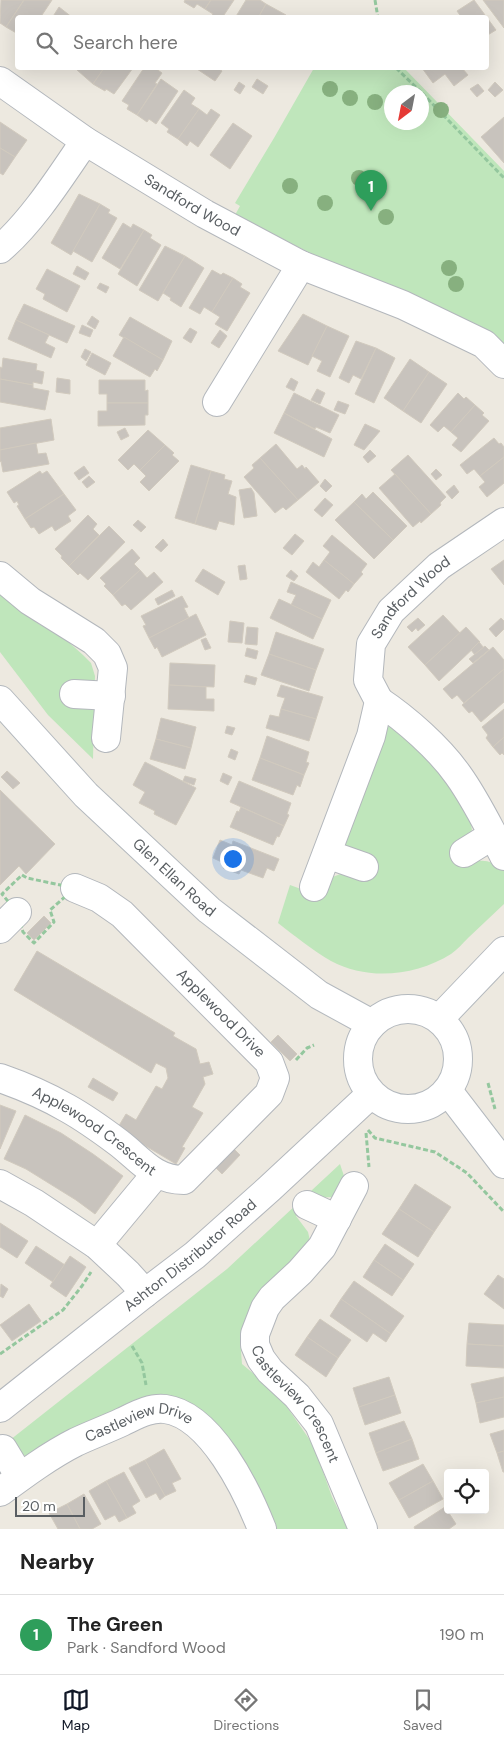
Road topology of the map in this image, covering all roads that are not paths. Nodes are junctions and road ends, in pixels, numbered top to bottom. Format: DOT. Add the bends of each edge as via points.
graph roads {
  1 [pos="0,81"];
  2 [pos="85,141"];
  3 [pos="0,249"];
  4 [pos="301,265"];
  5 [pos="504,364"];
  6 [pos="217,402"];
  7 [pos="504,522"];
  8 [pos="0,576"];
  9 [pos="74,694"];
  10 [pos="110,696"];
  11 [pos="0,700"];
  12 [pos="379,701"];
  13 [pos="106,738"];
  14 [pos="498,846"];
  15 [pos="464,853"];
  16 [pos="327,854"];
  17 [pos="364,867"];
  18 [pos="314,887"];
  19 [pos="75,888"];
  20 [pos="504,951"];
  21 [pos="439,1019"];
  22 [pos="372,1024"];
  23 [pos="0,1078"];
  24 [pos="448,1091"];
  25 [pos="361,1103"];
  26 [pos="504,1164"];
  27 [pos="156,1174"];
  28 [pos="0,1184"];
  29 [pos="354,1186"];
  30 [pos="307,1205"];
  31 [pos="337,1219"];
  32 [pos="94,1258"];
  33 [pos="145,1293"];
  34 [pos="0,1408"];
  35 [pos="3,1449"];
  36 [pos="10,1485"];
  37 [pos="262,1529"];
  38 [pos="363,1529"];
  1 -- 2 [label="street, Sandford Wood"];
  2 -- 3 [label="street" via="57,182 11,240"];
  2 -- 4 [label="street, Sandford Wood" via="205,214"];
  4 -- 5 [label="street, Sandford Wood" via="403,305 484,344"];
  4 -- 6 [label="street"];
  7 -- 12 [label="street, Sandford Wood" via="439,566 391,611 370,644 368,680"];
  8 -- 10 [label="street" via="30,601 94,641 107,654 114,668"];
  9 -- 10 [label="street"];
  10 -- 13 [label="street"];
  11 -- 22 [label="street, Glen Ellan Road" via="86,795 209,910 319,995"];
  12 -- 14 [label="street, Sandford Wood" via="427,740 458,774"];
  12 -- 16 [label="street" via="371,736"];
  14 -- 15 [label="street"];
  16 -- 17 [label="street"];
  16 -- 18 [label="street"];
  19 -- 27 [label="street, Applewood Drive" via="122,914 269,1062 275,1078 269,1094 184,1180 171,1180"];
  20 -- 21 [label="street"];
  21 -- 22 [label="street" via="412,1009 397,1010"];
  21 -- 24 [label="street" via="457,1045 456,1077"];
  22 -- 25 [label="street" via="358,1050"];
  23 -- 27 [label="street, Applewood Crescent" via="68,1108"];
  24 -- 25 [label="street" via="425,1108 396,1109 382,1103"];
  24 -- 26 [label="street"];
  25 -- 33 [label="street, Ashton Distributor Road" via="195,1256"];
  27 -- 32 [label="street, Applewood Crescent"];
  28 -- 32 [label="street" via="34,1202"];
  29 -- 31 [label="street, Castleview Crescent"];
  30 -- 31 [label="street"];
  31 -- 38 [label="street, Castleview Crescent" via="322,1247 265,1308 254,1344 270,1371 320,1424"];
  32 -- 33 [label="street" via="128,1274"];
  33 -- 34 [label="street, Ashton Distributor Road"];
  35 -- 36 [label="street"];
  36 -- 37 [label="street, Castleview Drive" via="75,1442 148,1411 165,1409 182,1414 208,1433 235,1472"];
}
